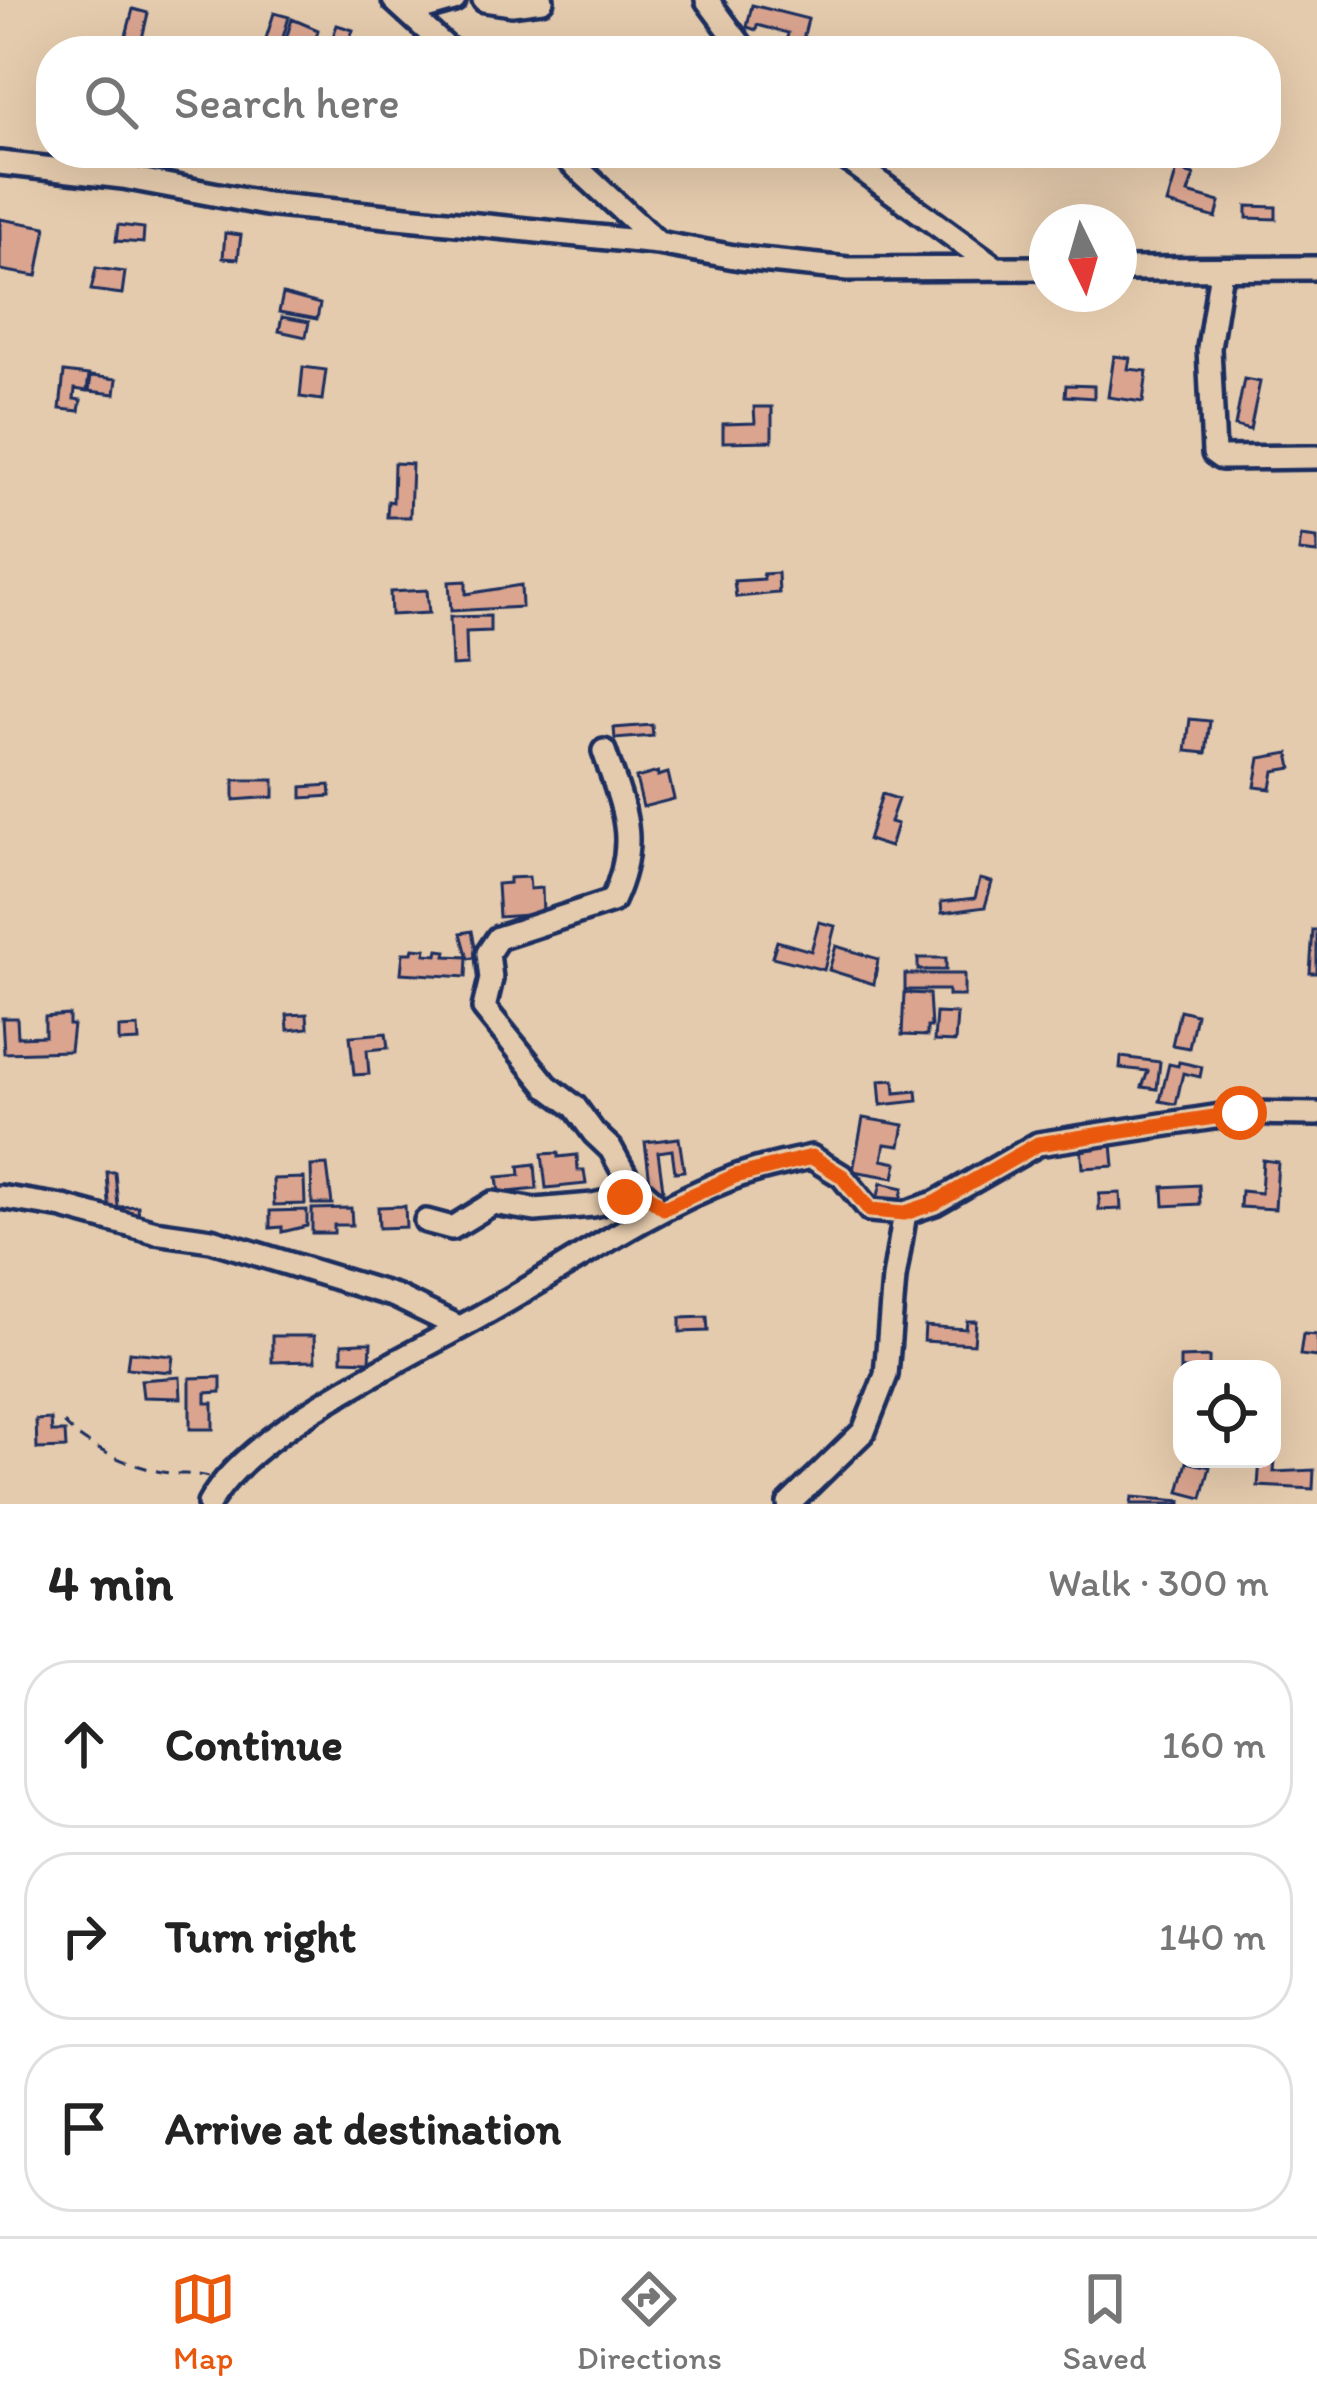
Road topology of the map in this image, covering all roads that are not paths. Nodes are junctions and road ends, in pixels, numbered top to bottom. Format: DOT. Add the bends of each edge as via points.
graph roads {
  1 [pos="454,0"];
  2 [pos="484,0"];
  3 [pos="542,0"];
  4 [pos="707,0"];
  5 [pos="401,6"];
  6 [pos="434,36"];
  7 [pos="734,36"];
  8 [pos="0,163"];
  9 [pos="36,167"];
  10 [pos="44,168"];
  11 [pos="577,168"];
  12 [pos="860,168"];
  13 [pos="658,243"];
  14 [pos="995,267"];
  15 [pos="1029,268"];
  16 [pos="1317,268"];
  17 [pos="1137,269"];
  18 [pos="1222,271"];
  19 [pos="1317,457"];
  20 [pos="604,751"];
  21 [pos="1317,1114"];
  22 [pos="644,1193"];
  23 [pos="0,1197"];
  24 [pos="664,1208"];
  25 [pos="905,1213"];
  26 [pos="426,1220"];
  27 [pos="457,1326"];
  28 [pos="209,1504"];
  29 [pos="789,1504"];
  1 -- 5 [label="street"];
  2 -- 3 [label="street"];
  4 -- 7 [label="street"];
  5 -- 6 [label="street"];
  8 -- 9 [label="street"];
  10 -- 13 [label="street" via="357,216"];
  11 -- 13 [label="street"];
  12 -- 14 [label="street"];
  13 -- 14 [label="street" via="848,269"];
  14 -- 15 [label="street"];
  16 -- 18 [label="street"];
  17 -- 18 [label="street"];
  18 -- 19 [label="street" via="1210,348 1214,453"];
  20 -- 22 [label="street" via="627,830 627,868 612,901 498,938 488,953 484,1008"];
  21 -- 25 [label="street" via="1240,1113 1038,1144"];
  22 -- 24 [label="street"];
  22 -- 26 [label="street" via="535,1210 494,1203 452,1228"];
  23 -- 27 [label="street" via="211,1240 395,1296"];
  24 -- 25 [label="street" via="735,1176 812,1157 842,1176 870,1210"];
  24 -- 27 [label="street"];
  25 -- 29 [label="street" via="886,1375 872,1412 864,1431"];
  27 -- 28 [label="street" via="330,1399 221,1482"];
}
